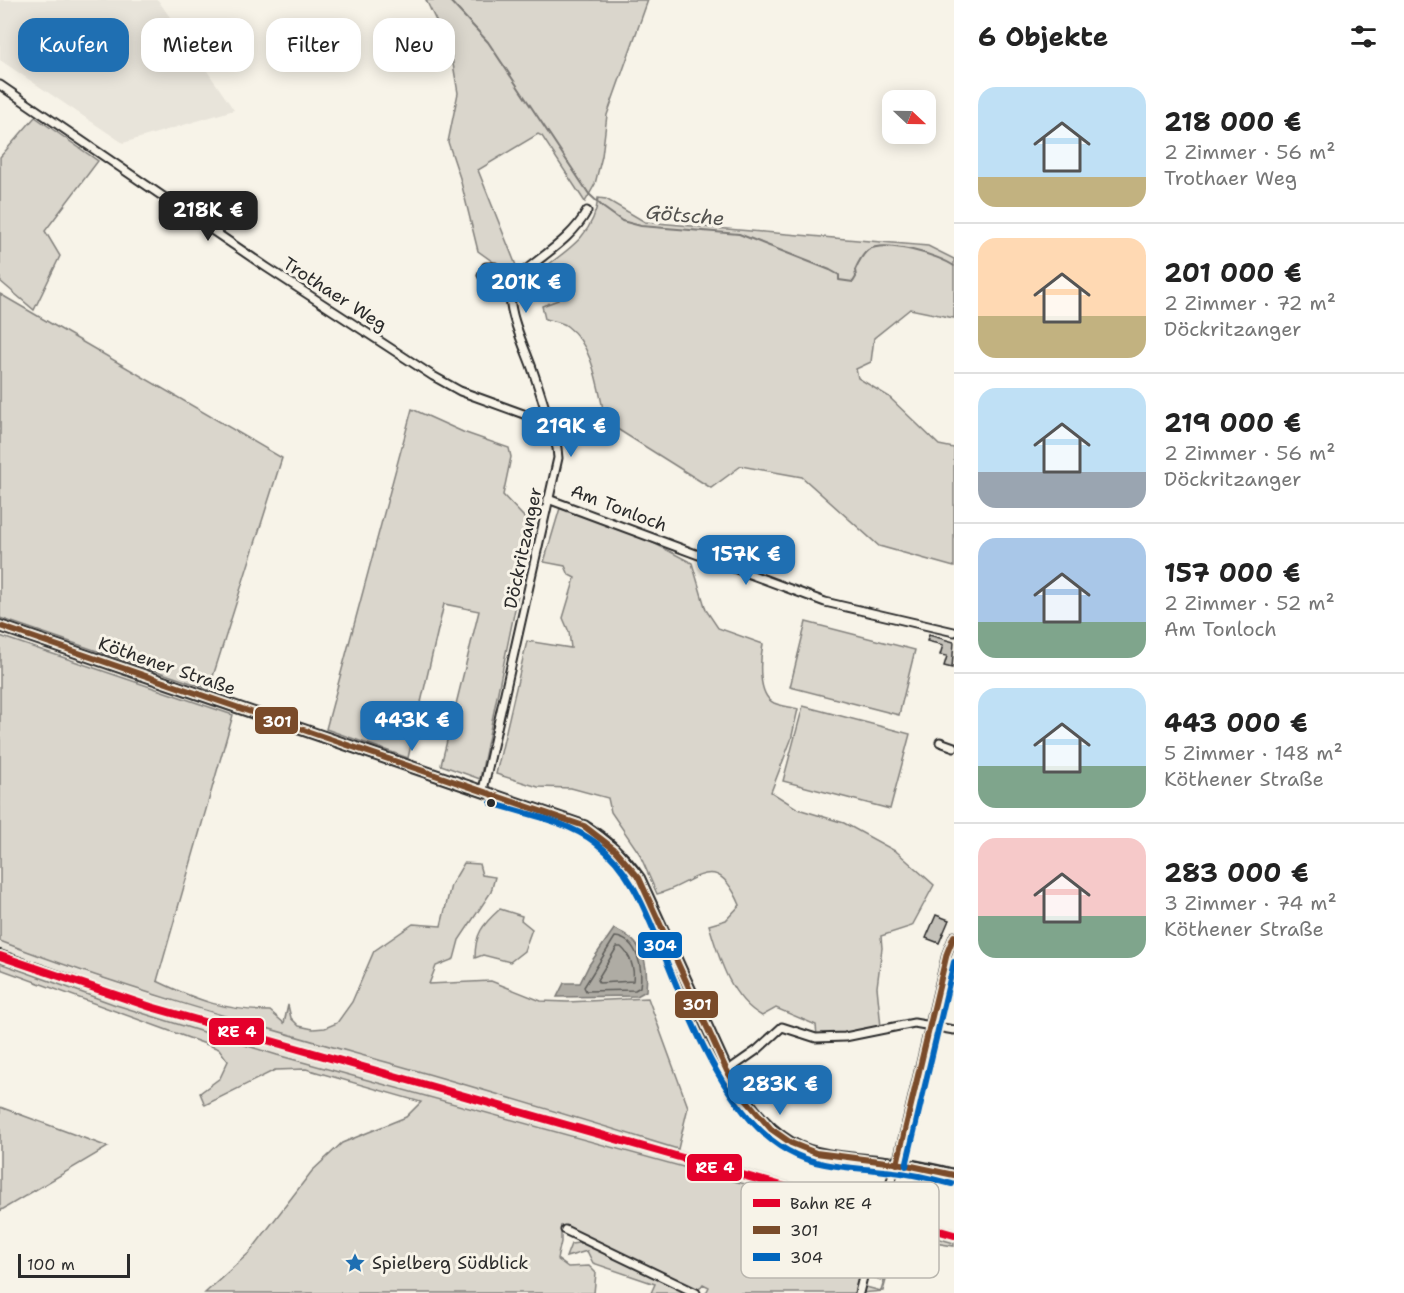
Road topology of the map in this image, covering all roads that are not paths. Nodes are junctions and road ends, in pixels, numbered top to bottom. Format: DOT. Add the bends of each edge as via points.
graph roads {
  1 [pos="0,85"];
  2 [pos="587,210"];
  3 [pos="482,275"];
  4 [pos="513,281"];
  5 [pos="548,419"];
  6 [pos="548,499"];
  7 [pos="0,626"];
  8 [pos="954,632"];
  9 [pos="940,742"];
  10 [pos="954,747"];
  11 [pos="483,790"];
  12 [pos="954,936"];
  13 [pos="930,1025"];
  14 [pos="954,1030"];
  15 [pos="727,1071"];
  16 [pos="897,1164"];
  17 [pos="954,1175"];
  18 [pos="891,1182"];
  19 [pos="565,1230"];
  20 [pos="863,1278"];
  21 [pos="696,1293"];
  22 [pos="859,1293"];
  1 -- 5 [label="street, Trothaer Weg" via="433,376 460,391 530,417"];
  2 -- 4 [label="street" via="567,236"];
  3 -- 4 [label="street" via="486,267 495,267"];
  4 -- 5 [label="street, Döckritzanger" via="509,288 514,317"];
  5 -- 6 [label="street, Döckritzanger" via="558,458"];
  6 -- 8 [label="street, Am Tonloch" via="825,602"];
  6 -- 11 [label="street, Döckritzanger"];
  7 -- 11 [label="main road, Köthener Straße"];
  9 -- 10 [label="street"];
  11 -- 15 [label="main road, Köthener Straße" via="584,826 622,855 650,899"];
  12 -- 13 [label="street"];
  13 -- 14 [label="street"];
  13 -- 15 [label="street" via="914,1023 845,1038 816,1038 782,1027"];
  13 -- 16 [label="street"];
  15 -- 16 [label="main road, Köthener Straße" via="750,1104 789,1142 815,1153"];
  16 -- 17 [label="main road, Köthener Straße"];
  16 -- 18 [label="street"];
  19 -- 21 [label="street"];
  20 -- 22 [label="street"];
}
